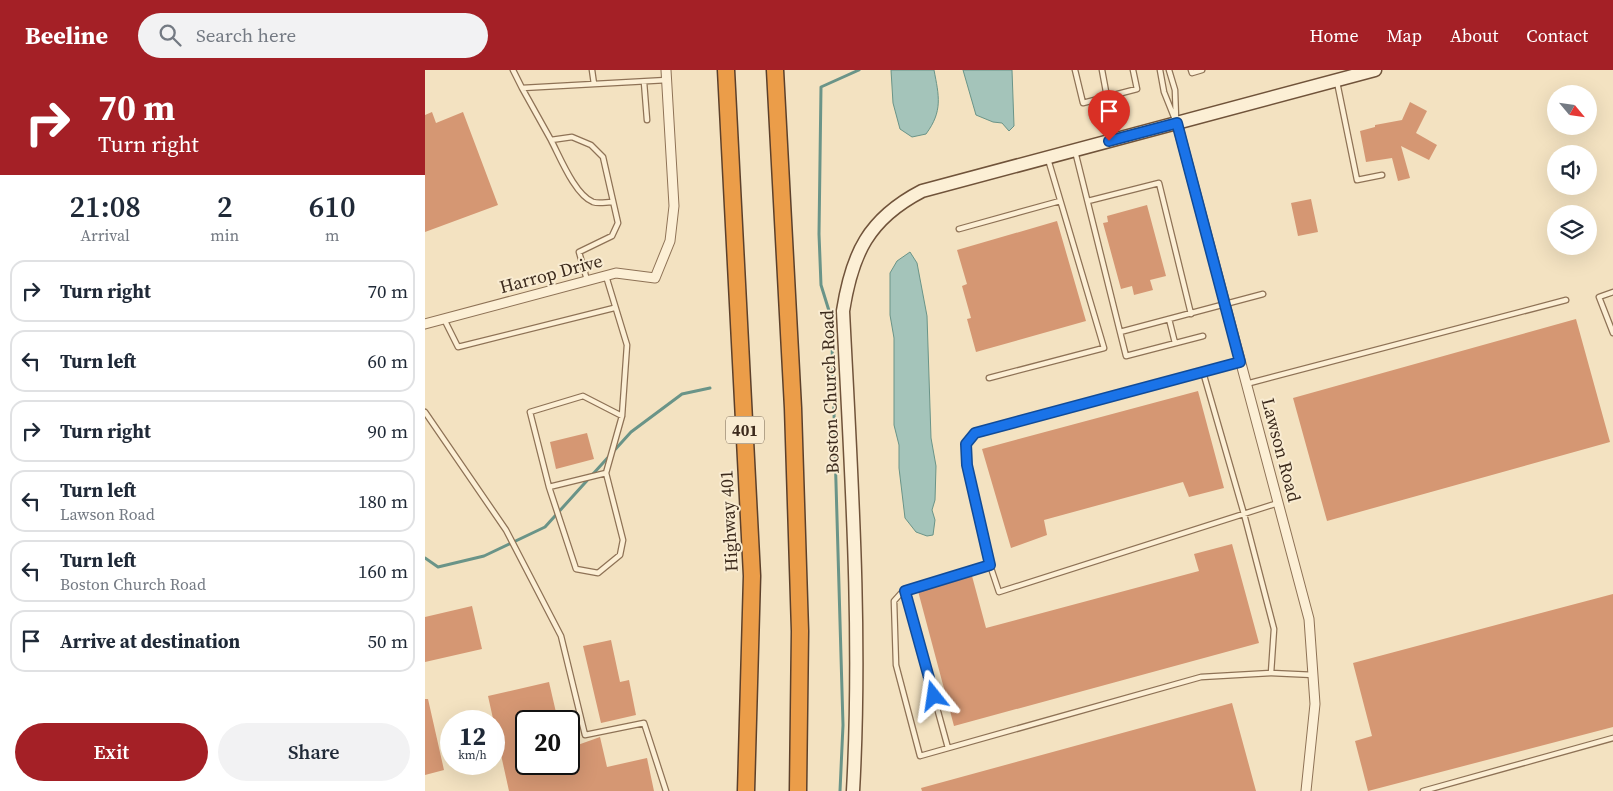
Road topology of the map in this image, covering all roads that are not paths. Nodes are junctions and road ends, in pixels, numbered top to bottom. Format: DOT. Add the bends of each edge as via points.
graph roads {
  1 [pos="513,70"];
  2 [pos="592,70"];
  3 [pos="666,70"];
  4 [pos="726,70"];
  5 [pos="775,70"];
  6 [pos="1075,70"];
  7 [pos="1102,70"];
  8 [pos="1133,70"];
  9 [pos="1160,70"];
  10 [pos="1169,70"];
  11 [pos="1191,70"];
  12 [pos="1201,70"];
  13 [pos="1375,70"];
  14 [pos="667,80"];
  15 [pos="1336,80"];
  16 [pos="644,82"];
  17 [pos="594,84"];
  18 [pos="522,88"];
  19 [pos="1107,97"];
  20 [pos="647,120"];
  21 [pos="1177,123"];
  22 [pos="551,140"];
  23 [pos="1075,150"];
  24 [pos="1047,158"];
  25 [pos="1382,176"];
  26 [pos="1060,201"];
  27 [pos="1088,201"];
  28 [pos="613,202"];
  29 [pos="959,229"];
  30 [pos="606,276"];
  31 [pos="587,281"];
  32 [pos="1613,292"];
  33 [pos="1263,294"];
  34 [pos="1566,300"];
  35 [pos="1225,305"];
  36 [pos="614,308"];
  37 [pos="1191,314"];
  38 [pos="444,319"];
  39 [pos="1169,319"];
  40 [pos="425,324"];
  41 [pos="1121,332"];
  42 [pos="1613,333"];
  43 [pos="1203,336"];
  44 [pos="1175,343"];
  45 [pos="1240,362"];
  46 [pos="1203,372"];
  47 [pos="989,378"];
  48 [pos="1246,384"];
  49 [pos="425,412"];
  50 [pos="622,416"];
  51 [pos="606,473"];
  52 [pos="549,486"];
  53 [pos="1278,503"];
  54 [pos="1244,514"];
  55 [pos="990,565"];
  56 [pos="905,591"];
  57 [pos="1271,672"];
  58 [pos="1314,675"];
  59 [pos="1613,738"];
  60 [pos="948,748"];
  61 [pos="665,791"];
  62 [pos="746,791"];
  63 [pos="798,791"];
  64 [pos="853,791"];
  65 [pos="1306,791"];
  66 [pos="1423,791"];
  1 -- 18 [label="lane"];
  2 -- 17 [label="lane"];
  3 -- 14 [label="street, Harrop Drive"];
  4 -- 62 [label="highway, Highway 401 / 401" via="752,576"];
  5 -- 63 [label="highway" via="794,418 800,640"];
  6 -- 19 [label="lane" via="1083,103"];
  7 -- 19 [label="lane"];
  8 -- 19 [label="lane" via="1137,89"];
  9 -- 21 [label="lane" via="1164,92"];
  10 -- 21 [label="lane" via="1175,90"];
  11 -- 12 [label="lane"];
  13 -- 15 [label="street, Boston Church Road"];
  14 -- 16 [label="lane"];
  14 -- 30 [label="street, Harrop Drive" via="674,206 670,241 655,278 616,273"];
  15 -- 21 [label="street, Boston Church Road"];
  15 -- 25 [label="lane" via="1357,180"];
  16 -- 17 [label="lane"];
  16 -- 20 [label="lane"];
  17 -- 18 [label="lane"];
  18 -- 22 [label="lane"];
  21 -- 23 [label="street, Boston Church Road"];
  21 -- 35 [label="street, Lawson Road"];
  22 -- 28 [label="lane" via="585,197 599,203"];
  22 -- 28 [label="lane" via="572,137 598,150 603,157"];
  23 -- 24 [label="street, Boston Church Road"];
  23 -- 27 [label="lane"];
  24 -- 26 [label="lane"];
  24 -- 64 [label="street, Boston Church Road" via="921,192 904,200 877,223 865,239 847,282 843,311 855,548 856,738"];
  26 -- 29 [label="lane"];
  26 -- 47 [label="lane" via="1104,348"];
  27 -- 37 [label="lane" via="1159,183"];
  27 -- 41 [label="lane"];
  28 -- 31 [label="lane" via="618,223 612,236 579,252"];
  30 -- 31 [label="street, Harrop Drive"];
  30 -- 36 [label="lane"];
  31 -- 38 [label="street, Harrop Drive"];
  32 -- 42 [label="lane" via="1599,297"];
  33 -- 35 [label="lane"];
  34 -- 48 [label="lane"];
  35 -- 37 [label="lane"];
  35 -- 45 [label="street, Lawson Road"];
  36 -- 38 [label="lane" via="458,347"];
  36 -- 50 [label="lane" via="627,344"];
  37 -- 39 [label="lane"];
  38 -- 40 [label="street, Harrop Drive"];
  39 -- 41 [label="lane"];
  39 -- 44 [label="lane"];
  41 -- 44 [label="lane" via="1127,356"];
  43 -- 44 [label="lane"];
  45 -- 46 [label="lane"];
  45 -- 48 [label="street, Lawson Road"];
  46 -- 54 [label="lane"];
  46 -- 55 [label="lane" via="975,433 966,444 967,465"];
  48 -- 53 [label="street, Lawson Road"];
  49 -- 61 [label="lane" via="506,530 561,636 585,735 644,723"];
  50 -- 51 [label="lane"];
  50 -- 52 [label="lane" via="583,396 530,412"];
  51 -- 52 [label="lane"];
  51 -- 52 [label="lane" via="623,540 620,555 598,573 576,570"];
  53 -- 54 [label="lane"];
  53 -- 58 [label="street, Lawson Road" via="1309,619"];
  54 -- 55 [label="lane" via="999,592"];
  54 -- 57 [label="lane" via="1274,629"];
  55 -- 56 [label="lane"];
  56 -- 60 [label="lane"];
  56 -- 60 [label="lane" via="894,601 896,665 920,756"];
  57 -- 58 [label="lane"];
  57 -- 60 [label="lane" via="1201,677"];
  58 -- 65 [label="street, Lawson Road" via="1314,713"];
  59 -- 66 [label="lane"];
}
